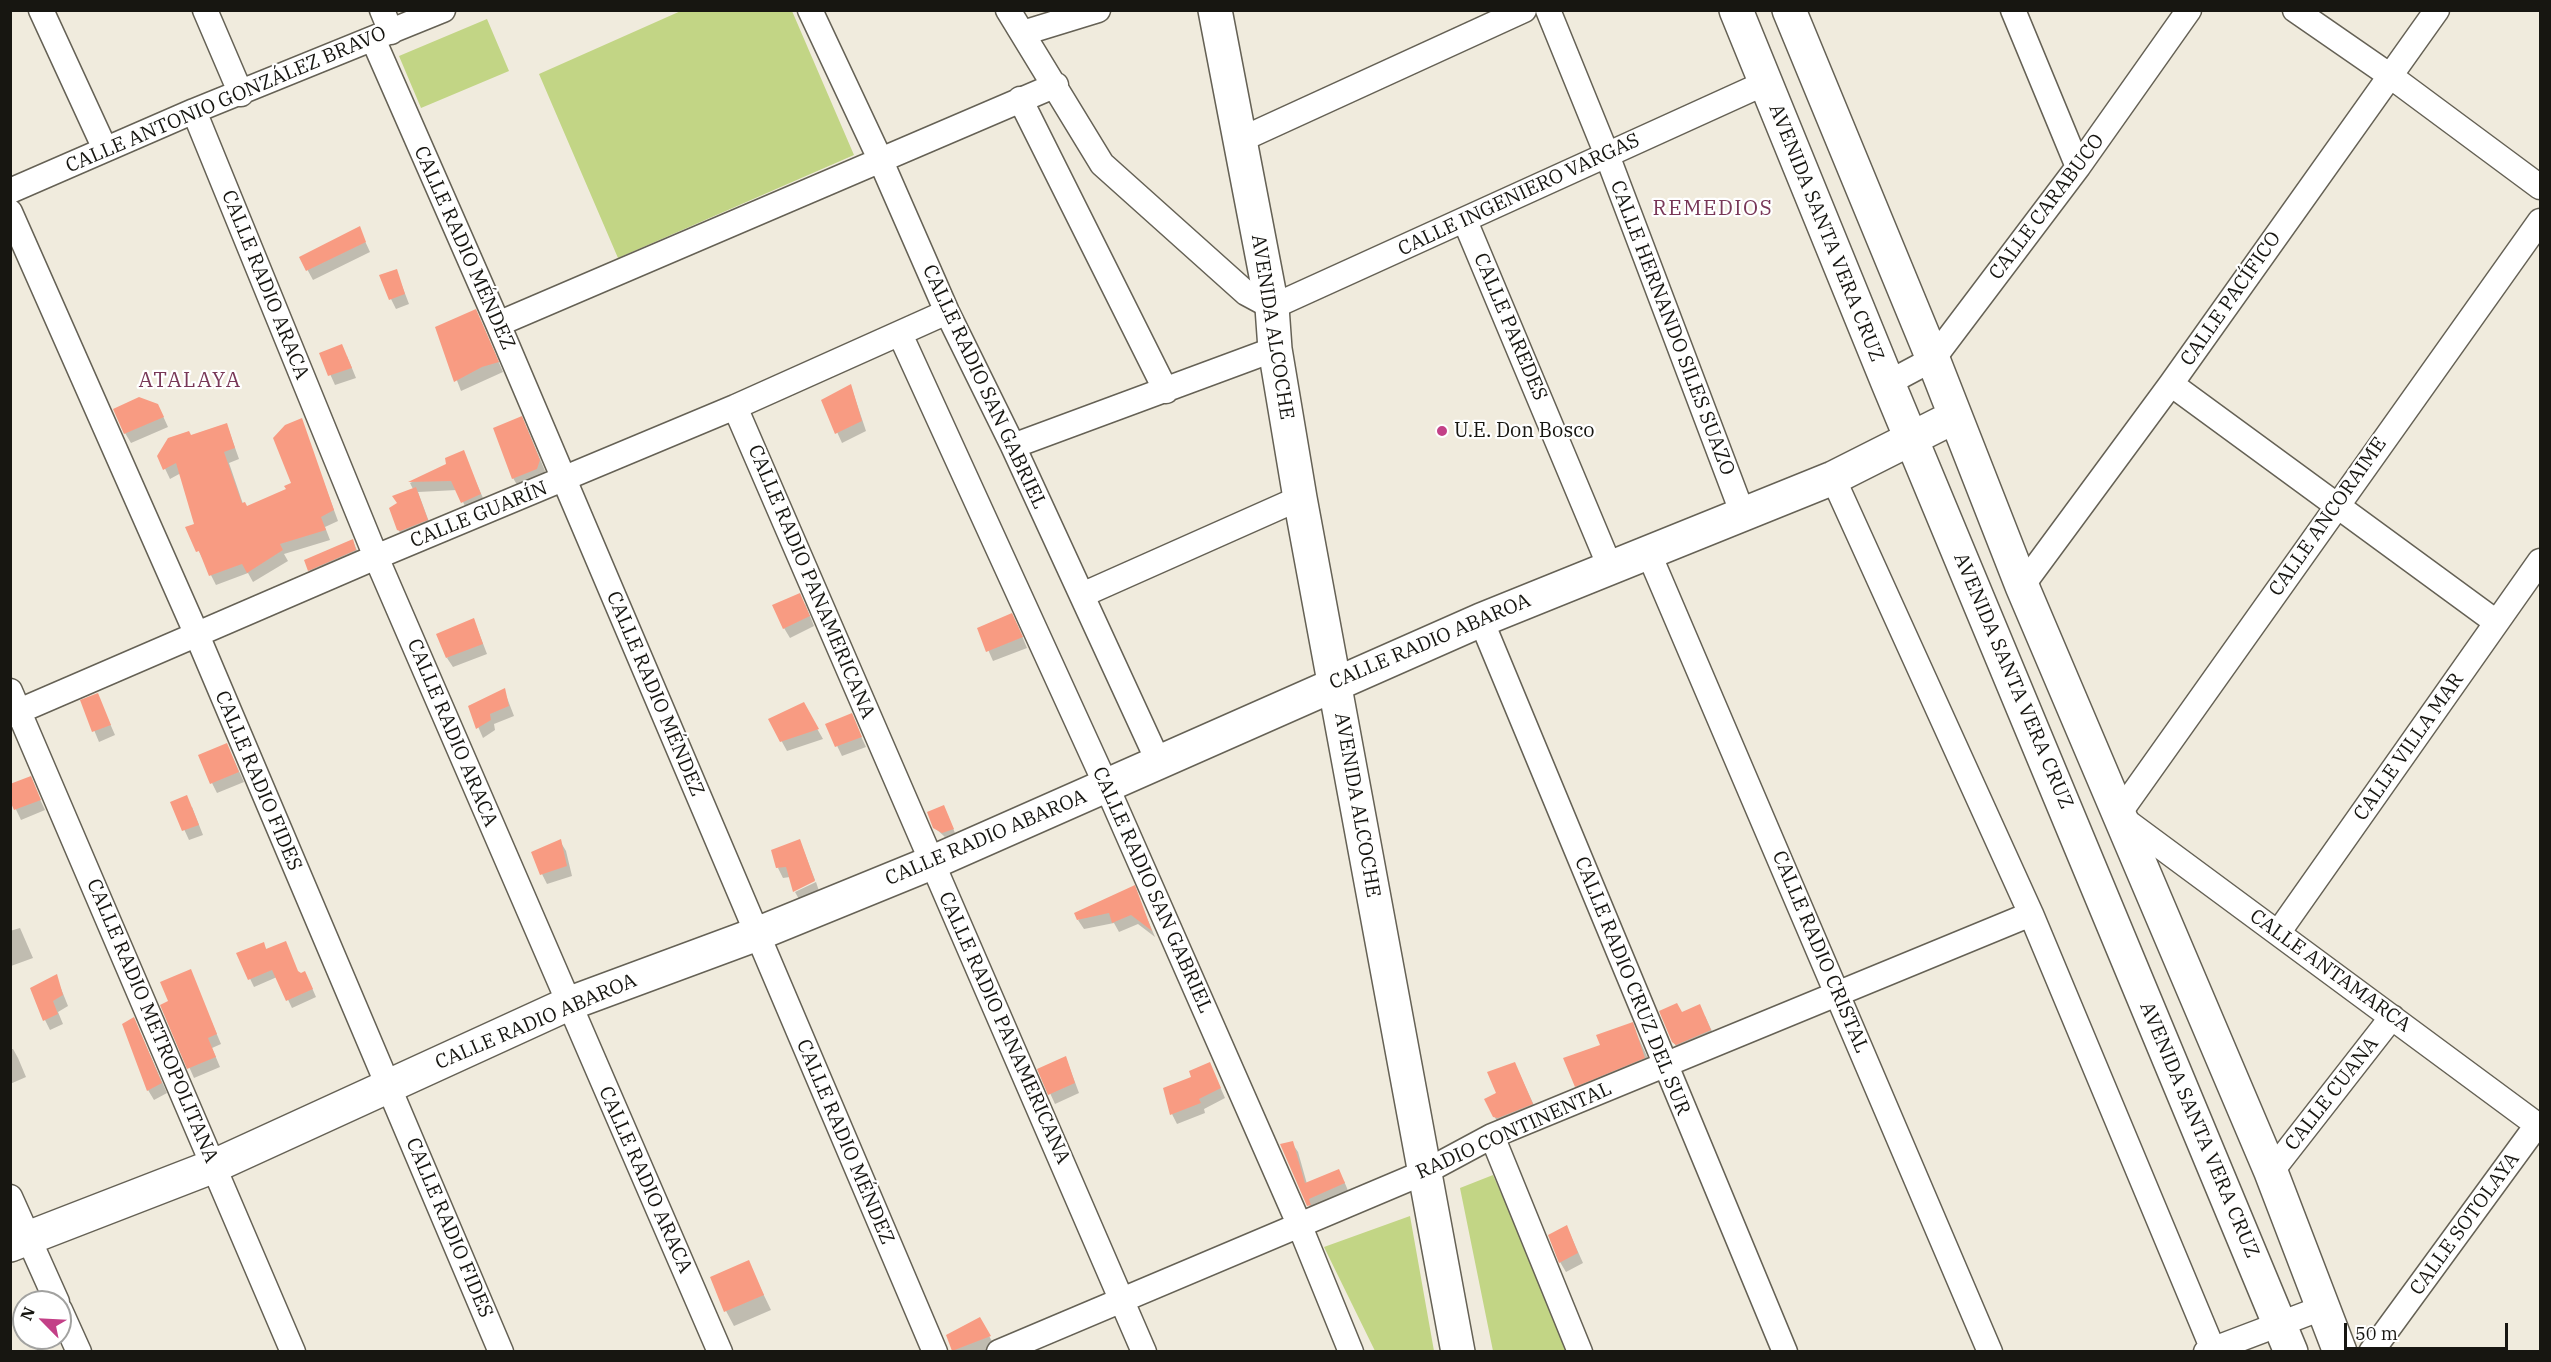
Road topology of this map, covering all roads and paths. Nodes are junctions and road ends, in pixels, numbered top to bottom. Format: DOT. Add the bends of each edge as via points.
graph roads {
  1 [pos="41,10"];
  2 [pos="205,10"];
  3 [pos="443,10"];
  4 [pos="810,10"];
  5 [pos="1008,10"];
  6 [pos="1098,10"];
  7 [pos="1215,10"];
  8 [pos="1524,10"];
  9 [pos="1548,10"];
  10 [pos="1736,10"];
  11 [pos="1789,10"];
  12 [pos="2013,10"];
  13 [pos="2188,10"];
  14 [pos="2295,10"];
  15 [pos="2437,10"];
  16 [pos="382,27"];
  17 [pos="1023,33"];
  18 [pos="2390,75"];
  19 [pos="1765,83"];
  20 [pos="1056,85"];
  21 [pos="241,93"];
  22 [pos="1020,99"];
  23 [pos="194,111"];
  24 [pos="1240,141"];
  25 [pos="105,149"];
  26 [pos="1607,155"];
  27 [pos="880,159"];
  28 [pos="2078,166"];
  29 [pos="2541,187"];
  30 [pos="10,191"];
  31 [pos="10,212"];
  32 [pos="1465,221"];
  33 [pos="2541,221"];
  34 [pos="1272,307"];
  35 [pos="947,312"];
  36 [pos="498,324"];
  37 [pos="900,334"];
  38 [pos="1275,349"];
  39 [pos="1933,359"];
  40 [pos="1887,383"];
  41 [pos="2171,384"];
  42 [pos="1166,390"];
  43 [pos="735,407"];
  44 [pos="1954,417"];
  45 [pos="1912,440"];
  46 [pos="1013,446"];
  47 [pos="1833,478"];
  48 [pos="564,480"];
  49 [pos="1300,498"];
  50 [pos="2336,505"];
  51 [pos="1742,512"];
  52 [pos="1649,554"];
  53 [pos="376,557"];
  54 [pos="2541,561"];
  55 [pos="1610,567"];
  56 [pos="2022,586"];
  57 [pos="1082,595"];
  58 [pos="1481,620"];
  59 [pos="2496,622"];
  60 [pos="196,635"];
  61 [pos="1335,683"];
  62 [pos="13,706"];
  63 [pos="1159,763"];
  64 [pos="1106,786"];
  65 [pos="2118,815"];
  66 [pos="931,863"];
  67 [pos="2031,914"];
  68 [pos="2278,933"];
  69 [pos="757,934"];
  70 [pos="1837,993"];
  71 [pos="568,1004"];
  72 [pos="2392,1017"];
  73 [pos="1665,1066"];
  74 [pos="388,1086"];
  75 [pos="2539,1126"];
  76 [pos="1492,1136"];
  77 [pos="214,1166"];
  78 [pos="1425,1172"];
  79 [pos="2271,1172"];
  80 [pos="10,1197"];
  81 [pos="1299,1224"];
  82 [pos="19,1241"];
  83 [pos="50,1290"];
  84 [pos="1122,1300"];
  85 [pos="2322,1308"];
  86 [pos="72,1337"];
  87 [pos="2285,1337"];
  88 [pos="2211,1350"];
  89 [pos="79,1352"];
  90 [pos="293,1352"];
  91 [pos="501,1352"];
  92 [pos="720,1352"];
  93 [pos="934,1352"];
  94 [pos="999,1352"];
  95 [pos="1144,1352"];
  96 [pos="1351,1352"];
  97 [pos="1458,1352"];
  98 [pos="1580,1352"];
  99 [pos="1785,1352"];
  100 [pos="1990,1352"];
  101 [pos="2340,1352"];
  102 [pos="2371,1352"];
  1 -- 25 [label="street"];
  2 -- 21 [label="street"];
  3 -- 16 [label="street, CALLE ANTONIO GONZÁLEZ BRAVO"];
  4 -- 27 [label="street, CALLE RADIO SAN GABRIEL"];
  5 -- 17 [label="street"];
  6 -- 17 [label="street"];
  7 -- 24 [label="street, AVENIDA ALCOCHE"];
  8 -- 24 [label="street"];
  9 -- 26 [label="street, CALLE HERNANDO SILES SUAZO"];
  10 -- 19 [label="street, AVENIDA SANTA VERA CRUZ"];
  11 -- 39 [label="street"];
  12 -- 28 [label="street"];
  13 -- 28 [label="street, CALLE CARABUCO"];
  14 -- 18 [label="street"];
  15 -- 18 [label="street, CALLE PACÍFICO"];
  16 -- 21 [label="street, CALLE ANTONIO GONZÁLEZ BRAVO"];
  16 -- 36 [label="street, CALLE RADIO MÉNDEZ"];
  17 -- 20 [label="street"];
  18 -- 29 [label="street"];
  18 -- 41 [label="street, CALLE PACÍFICO"];
  19 -- 26 [label="street, CALLE INGENIERO VARGAS"];
  19 -- 40 [label="street, AVENIDA SANTA VERA CRUZ"];
  20 -- 22 [label="street"];
  20 -- 34 [label="street" via="1102,164 1246,293"];
  21 -- 23 [label="street, CALLE ANTONIO GONZÁLEZ BRAVO"];
  22 -- 27 [label="street"];
  22 -- 42 [label="street"];
  23 -- 25 [label="street, CALLE ANTONIO GONZÁLEZ BRAVO"];
  23 -- 53 [label="street, CALLE RADIO ARACA"];
  24 -- 34 [label="street, AVENIDA ALCOCHE"];
  25 -- 30 [label="street, CALLE ANTONIO GONZÁLEZ BRAVO"];
  26 -- 32 [label="street, CALLE INGENIERO VARGAS"];
  26 -- 51 [label="street, CALLE HERNANDO SILES SUAZO"];
  27 -- 35 [label="street, CALLE RADIO SAN GABRIEL"];
  27 -- 36 [label="street"];
  28 -- 39 [label="street, CALLE CARABUCO"];
  31 -- 60 [label="street, CALLE RADIO FIDES"];
  32 -- 34 [label="street, CALLE INGENIERO VARGAS"];
  32 -- 55 [label="street, CALLE PAREDES"];
  33 -- 50 [label="street, CALLE ANCORAIME"];
  34 -- 38 [label="street, AVENIDA ALCOCHE"];
  35 -- 37 [label="street, CALLE GUARÍN"];
  35 -- 46 [label="street, CALLE RADIO SAN GABRIEL"];
  36 -- 48 [label="street, CALLE RADIO MÉNDEZ"];
  37 -- 43 [label="street, CALLE GUARÍN"];
  37 -- 64 [label="street, CALLE RADIO SAN GABRIEL"];
  38 -- 42 [label="street"];
  38 -- 49 [label="street, AVENIDA ALCOCHE"];
  39 -- 40 [label="street, CALLE CARABUCO"];
  39 -- 44 [label="street"];
  40 -- 45 [label="street, AVENIDA SANTA VERA CRUZ"];
  41 -- 50 [label="street"];
  41 -- 56 [label="street, CALLE PACÍFICO"];
  42 -- 46 [label="street"];
  43 -- 48 [label="street, CALLE GUARÍN"];
  43 -- 66 [label="street, CALLE RADIO PANAMERICANA"];
  44 -- 45 [label="street, CALLE RADIO ABAROA"];
  44 -- 56 [label="street"];
  45 -- 47 [label="street, CALLE RADIO ABAROA"];
  45 -- 87 [label="street, AVENIDA SANTA VERA CRUZ"];
  46 -- 57 [label="street, CALLE RADIO SAN GABRIEL"];
  47 -- 51 [label="street, CALLE RADIO ABAROA"];
  47 -- 67 [label="street"];
  48 -- 53 [label="street, CALLE GUARÍN"];
  48 -- 69 [label="street, CALLE RADIO MÉNDEZ"];
  49 -- 57 [label="street"];
  49 -- 61 [label="street, AVENIDA ALCOCHE"];
  50 -- 59 [label="street"];
  50 -- 65 [label="street, CALLE ANCORAIME"];
  51 -- 52 [label="street, CALLE RADIO ABAROA"];
  52 -- 55 [label="street, CALLE RADIO ABAROA"];
  52 -- 70 [label="street, CALLE RADIO CRISTAL"];
  53 -- 60 [label="street, CALLE GUARÍN"];
  53 -- 71 [label="street, CALLE RADIO ARACA"];
  54 -- 59 [label="street, CALLE VILLA MAR"];
  55 -- 58 [label="street, CALLE RADIO ABAROA"];
  56 -- 65 [label="street"];
  57 -- 63 [label="street, CALLE RADIO SAN GABRIEL"];
  58 -- 61 [label="street, CALLE RADIO ABAROA"];
  58 -- 73 [label="street, CALLE RADIO CRUZ DEL SUR"];
  59 -- 68 [label="street, CALLE VILLA MAR"];
  60 -- 62 [label="street, CALLE GUARÍN"];
  60 -- 74 [label="street, CALLE RADIO FIDES"];
  61 -- 63 [label="street, CALLE RADIO ABAROA"];
  61 -- 78 [label="street, AVENIDA ALCOCHE"];
  62 -- 77 [label="street, CALLE RADIO METROPOLITANA"];
  63 -- 64 [label="street, CALLE RADIO ABAROA"];
  64 -- 66 [label="street, CALLE RADIO ABAROA"];
  64 -- 81 [label="street, CALLE RADIO SAN GABRIEL"];
  65 -- 68 [label="street, CALLE ANTAMARCA"];
  65 -- 79 [label="street"];
  66 -- 69 [label="street, CALLE RADIO ABAROA"];
  66 -- 84 [label="street, CALLE RADIO PANAMERICANA"];
  67 -- 70 [label="street, RADIO CONTINENTAL"];
  67 -- 88 [label="street"];
  68 -- 72 [label="street, CALLE ANTAMARCA"];
  69 -- 71 [label="street, CALLE RADIO ABAROA"];
  69 -- 93 [label="street, CALLE RADIO MÉNDEZ"];
  70 -- 73 [label="street, RADIO CONTINENTAL"];
  70 -- 100 [label="street, CALLE RADIO CRISTAL"];
  71 -- 74 [label="street, CALLE RADIO ABAROA"];
  71 -- 92 [label="street, CALLE RADIO ARACA"];
  72 -- 75 [label="street, CALLE ANTAMARCA"];
  72 -- 79 [label="street, CALLE CUANA"];
  73 -- 76 [label="street, RADIO CONTINENTAL"];
  73 -- 99 [label="street, CALLE RADIO CRUZ DEL SUR"];
  74 -- 77 [label="street, CALLE RADIO ABAROA"];
  74 -- 91 [label="street, CALLE RADIO FIDES"];
  75 -- 102 [label="street, CALLE SOTOLAYA"];
  76 -- 78 [label="street, RADIO CONTINENTAL"];
  76 -- 98 [label="street"];
  77 -- 82 [label="street, CALLE RADIO ABAROA"];
  77 -- 90 [label="street, CALLE RADIO METROPOLITANA"];
  78 -- 81 [label="street, RADIO CONTINENTAL"];
  78 -- 97 [label="street, AVENIDA ALCOCHE"];
  79 -- 85 [label="street"];
  80 -- 82 [label="street"];
  81 -- 84 [label="street, RADIO CONTINENTAL"];
  81 -- 96 [label="street, CALLE RADIO SAN GABRIEL"];
  82 -- 83 [label="street"];
  84 -- 94 [label="street, RADIO CONTINENTAL"];
  84 -- 95 [label="street, CALLE RADIO PANAMERICANA"];
  85 -- 87 [label="street"];
  85 -- 101 [label="street"];
  86 -- 89 [label="street"];
  87 -- 88 [label="street"];
}
